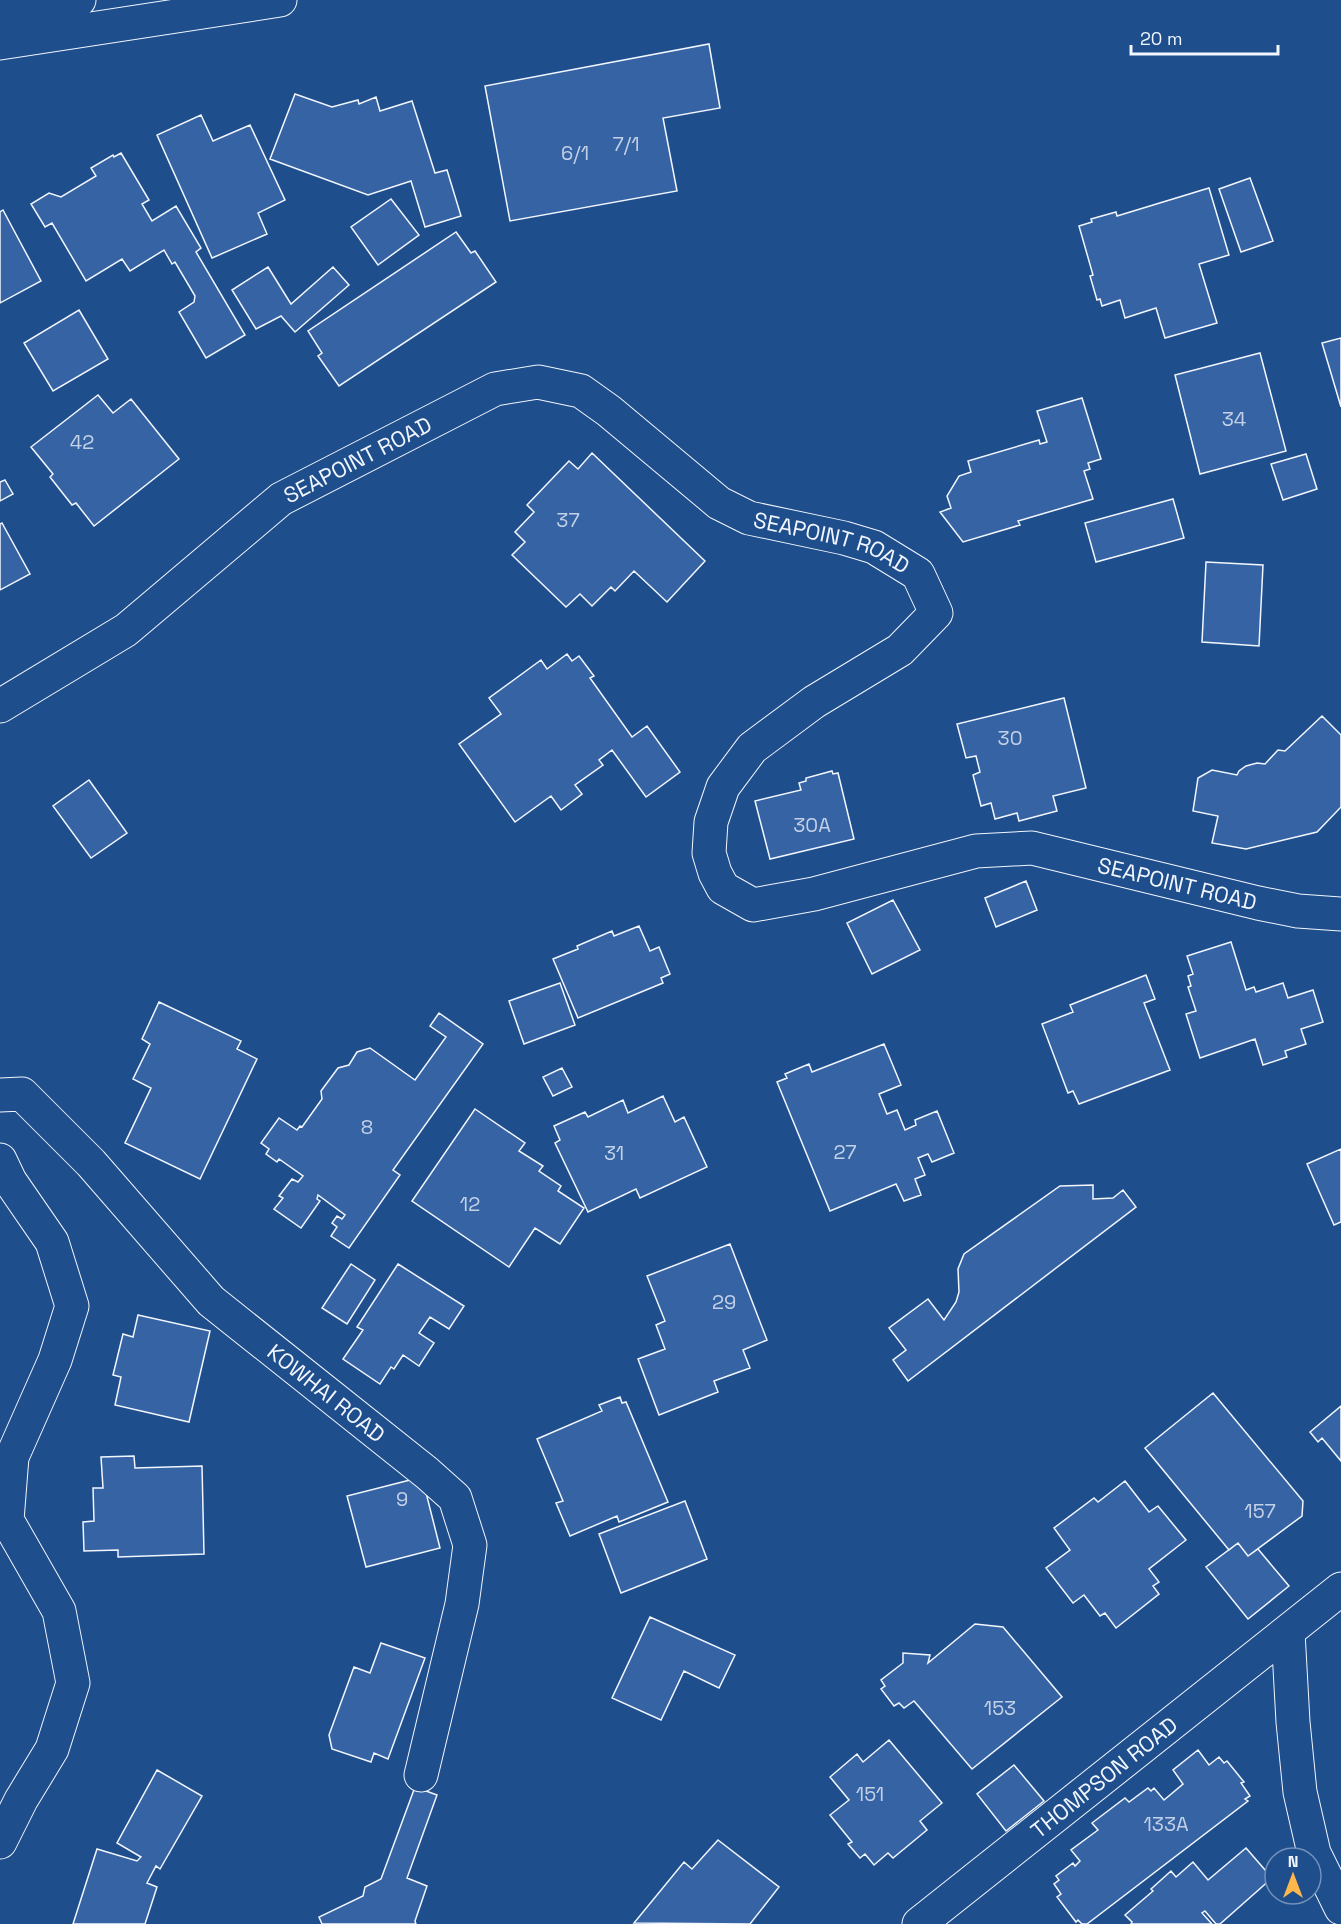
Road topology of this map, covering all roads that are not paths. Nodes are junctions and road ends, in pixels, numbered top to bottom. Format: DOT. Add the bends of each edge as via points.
graph roads {
  1 [pos="79,0"];
  2 [pos="280,0"];
  3 [pos="0,16"];
  4 [pos="0,43"];
  5 [pos="0,706"];
  6 [pos="1341,914"];
  7 [pos="0,1095"];
  8 [pos="0,1160"];
  9 [pos="1341,1589"];
  10 [pos="1288,1632"];
  11 [pos="421,1774"];
  12 [pos="0,1842"];
  13 [pos="1341,1908"];
  14 [pos="919,1924"];
  1 -- 3 [label="main road"];
  2 -- 4 [label="main road"];
  5 -- 6 [label="main road, SEAPOINT ROAD" via="126,630 281,499 495,389 538,382 581,391 719,503 749,518 874,547 918,574 936,613 900,650 814,702 752,748 723,787 711,822 709,854 723,888 753,905 814,894 976,851 1032,848 1258,903"];
  7 -- 11 [label="main road, KOWHAI ROAD" via="22,1094 91,1163 212,1301 455,1498 470,1545 462,1604"];
  8 -- 12 [label="main road" via="52,1242 72,1306 55,1360 12,1457 7,1520 59,1611 73,1683 52,1749"];
  9 -- 10 [label="main road, THOMPSON ROAD"];
  10 -- 13 [label="main road" via="1300,1792 1314,1853"];
  10 -- 14 [label="main road, THOMPSON ROAD"];
}
